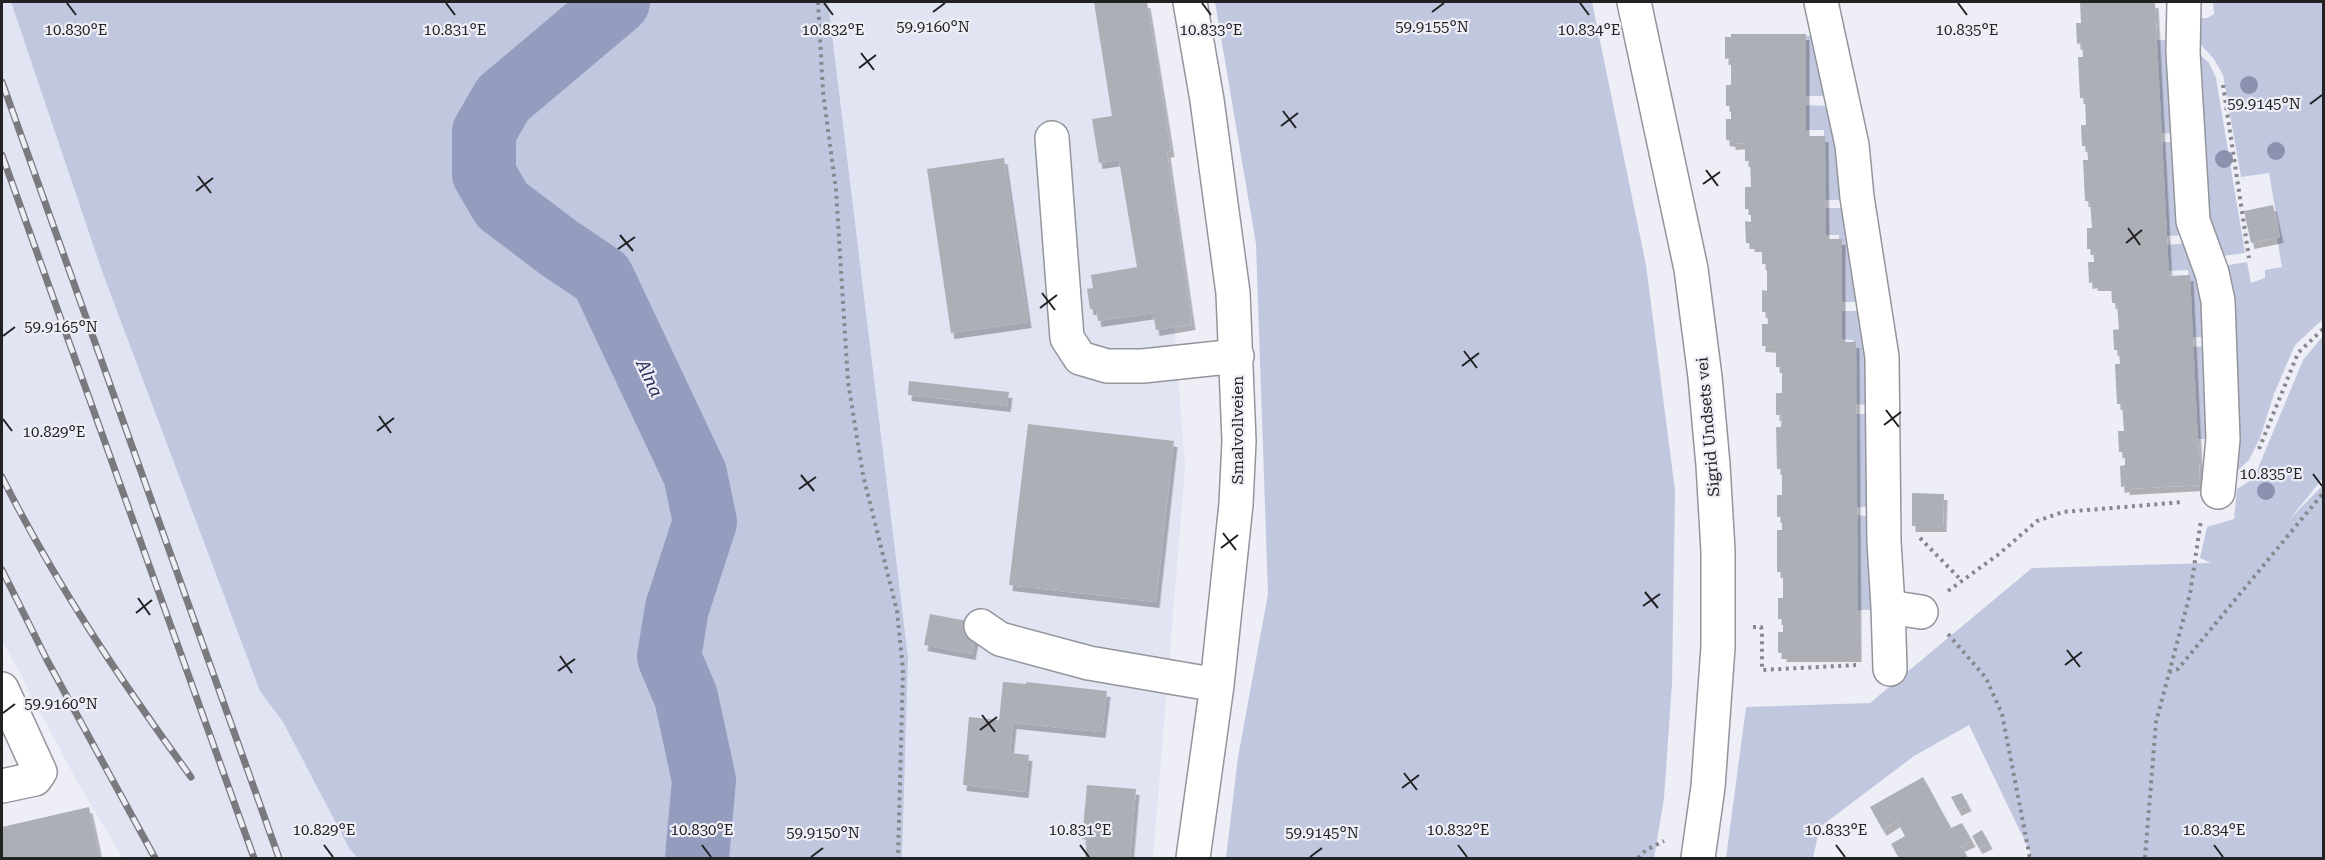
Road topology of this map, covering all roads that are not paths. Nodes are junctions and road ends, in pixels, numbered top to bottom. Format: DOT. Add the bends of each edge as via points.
graph roads {
  1 [pos="1190,2"];
  2 [pos="1634,2"];
  3 [pos="1821,2"];
  4 [pos="2184,2"];
  5 [pos="1052,138"];
  6 [pos="1237,356"];
  7 [pos="2211,496"];
  8 [pos="1888,607"];
  9 [pos="1921,612"];
  10 [pos="981,626"];
  11 [pos="1890,669"];
  12 [pos="1217,685"];
  13 [pos="2,688"];
  14 [pos="2,786"];
  15 [pos="1193,858"];
  16 [pos="1698,858"];
  1 -- 6 [label="street, Smalvollveien" via="1232,282"];
  2 -- 16 [label="street, Sigrid Undsets vei" via="1691,269 1713,465 1718,647 1708,787"];
  3 -- 8 [label="street" via="1852,145 1882,357"];
  4 -- 7 [label="street" via="2183,52 2193,221 2218,301 2223,439"];
  5 -- 6 [label="street" via="1067,338 1080,358 1107,366 1143,366"];
  6 -- 12 [label="street, Smalvollveien" via="1236,504"];
  8 -- 9 [label="street"];
  8 -- 11 [label="street"];
  10 -- 12 [label="street" via="1000,639 1089,663"];
  12 -- 15 [label="street, Smalvollveien"];
  13 -- 14 [label="street" via="40,772 35,779"];
}
